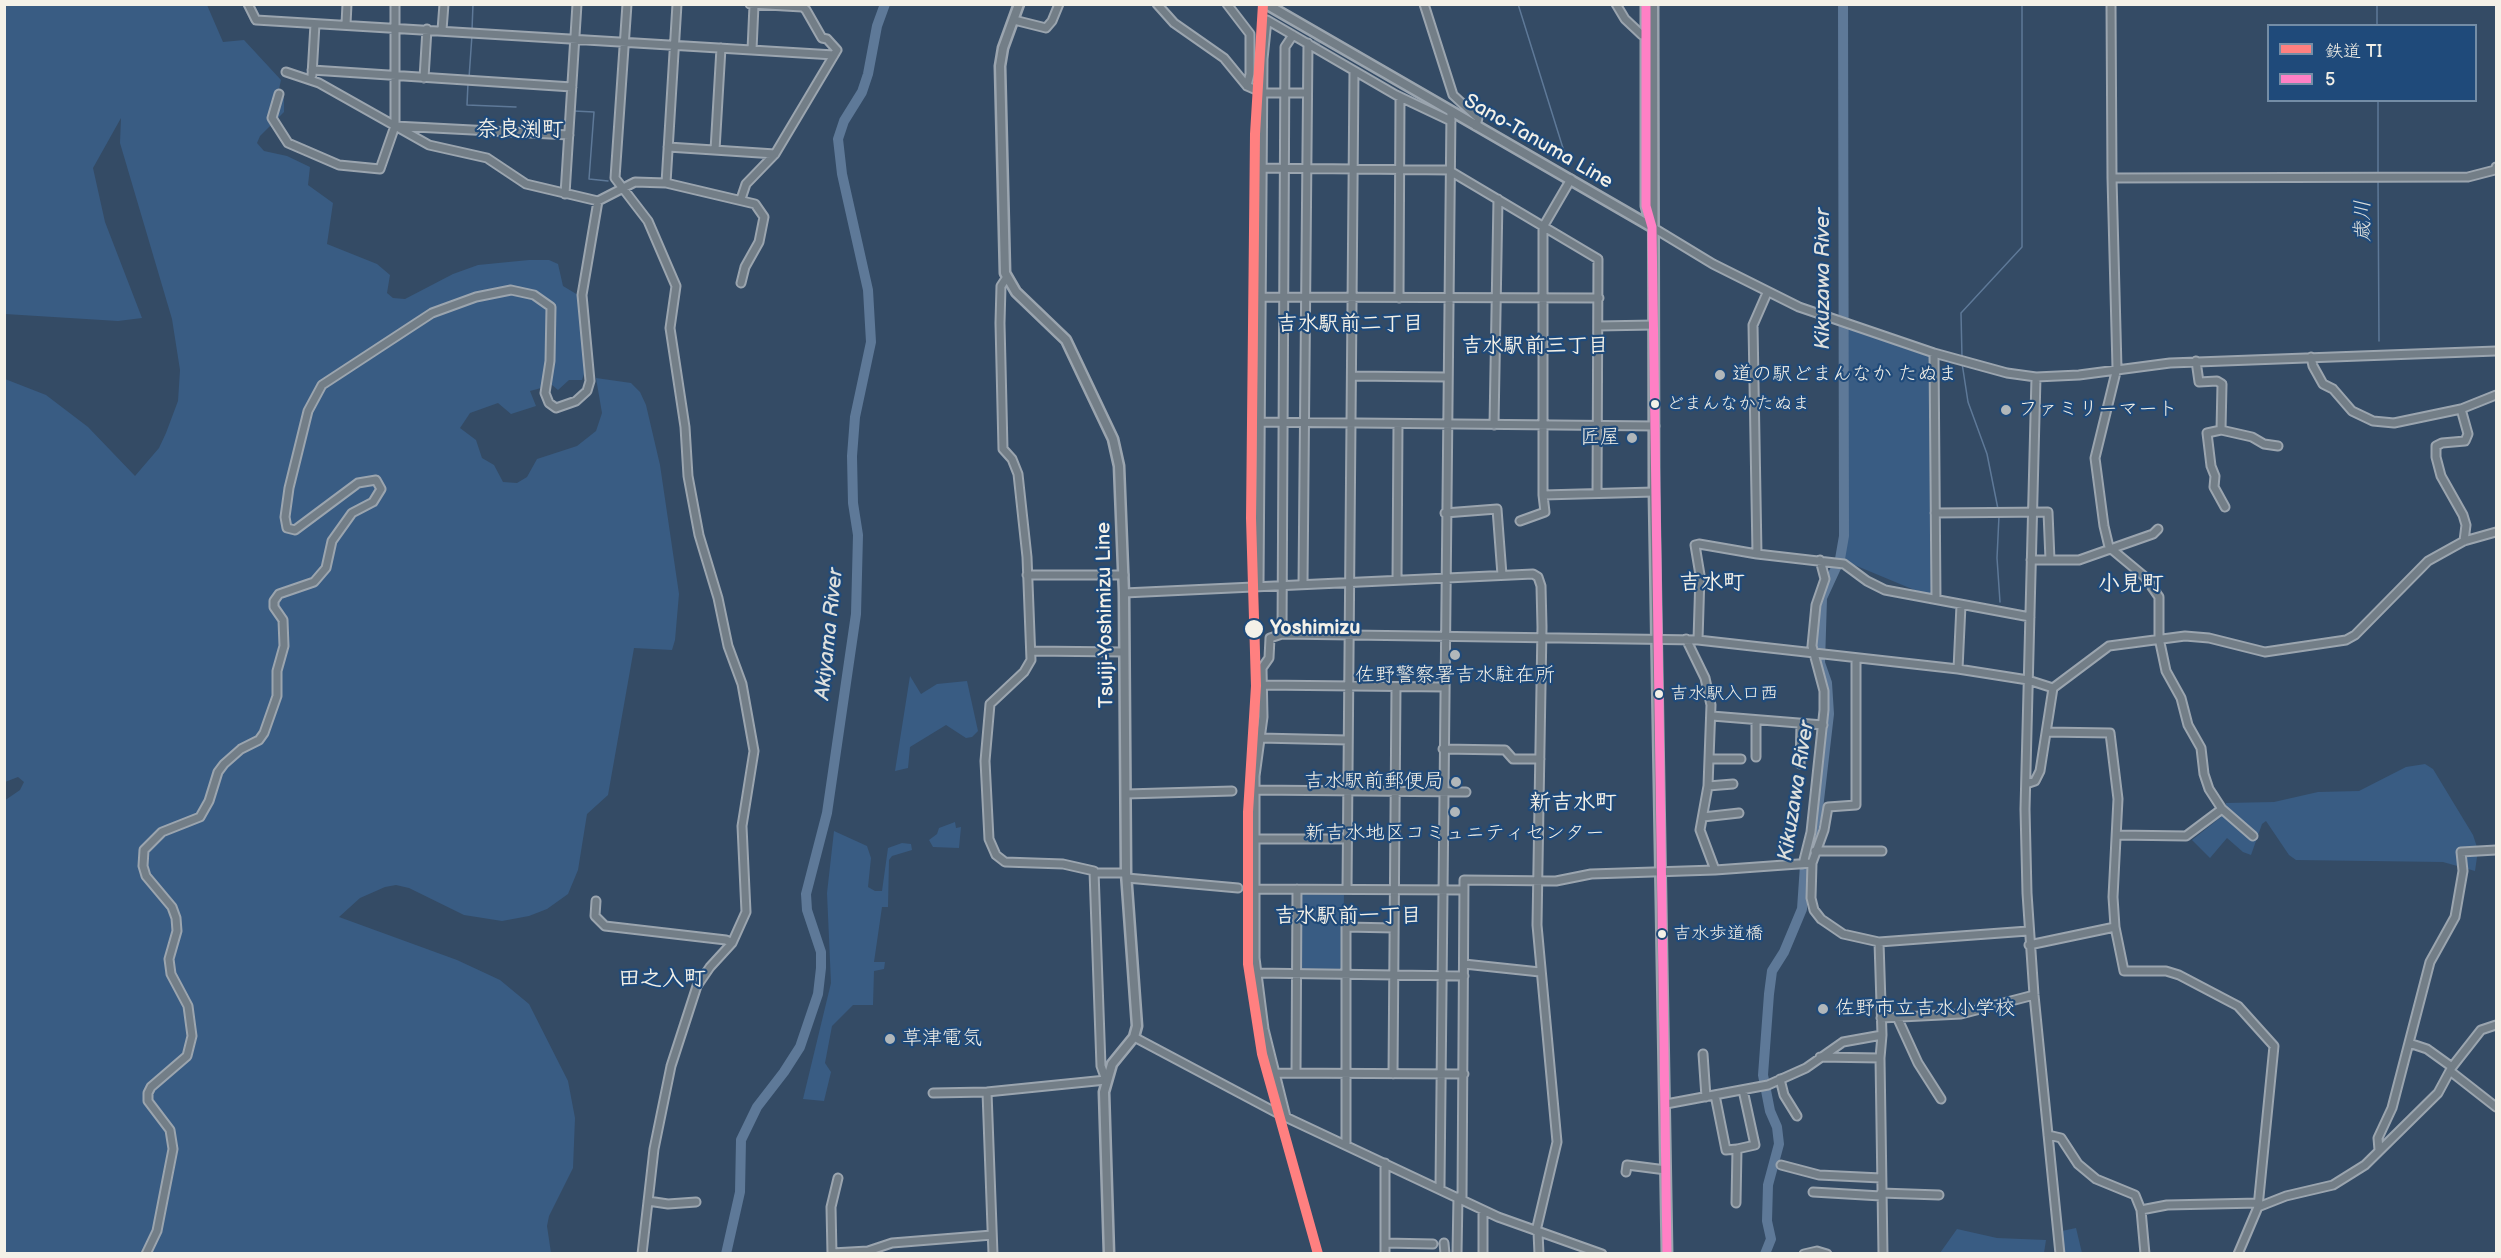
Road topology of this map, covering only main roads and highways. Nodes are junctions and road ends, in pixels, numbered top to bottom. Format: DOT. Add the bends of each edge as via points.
graph roads {
  1 [pos="1019,4"];
  2 [pos="1646,4"];
  3 [pos="1653,4"];
  4 [pos="1267,5"];
  5 [pos="1650,35"];
  6 [pos="1652,227"];
  7 [pos="1109,1254"];
  8 [pos="1667,1254"];
  1 -- 7 [label="main road, Tsuiji-Yoshimizu Line" via="1000,66 1006,277 1016,292 1066,340 1116,446 1124,574 1126,876 1137,1026 1106,1080 1103,1109"];
  2 -- 5 [label="main road"];
  3 -- 5 [label="main road"];
  4 -- 6 [label="main road, Sano-Tanuma Line"];
  5 -- 6 [label="main road" via="1646,206"];
  6 -- 8 [label="main road"];
}
